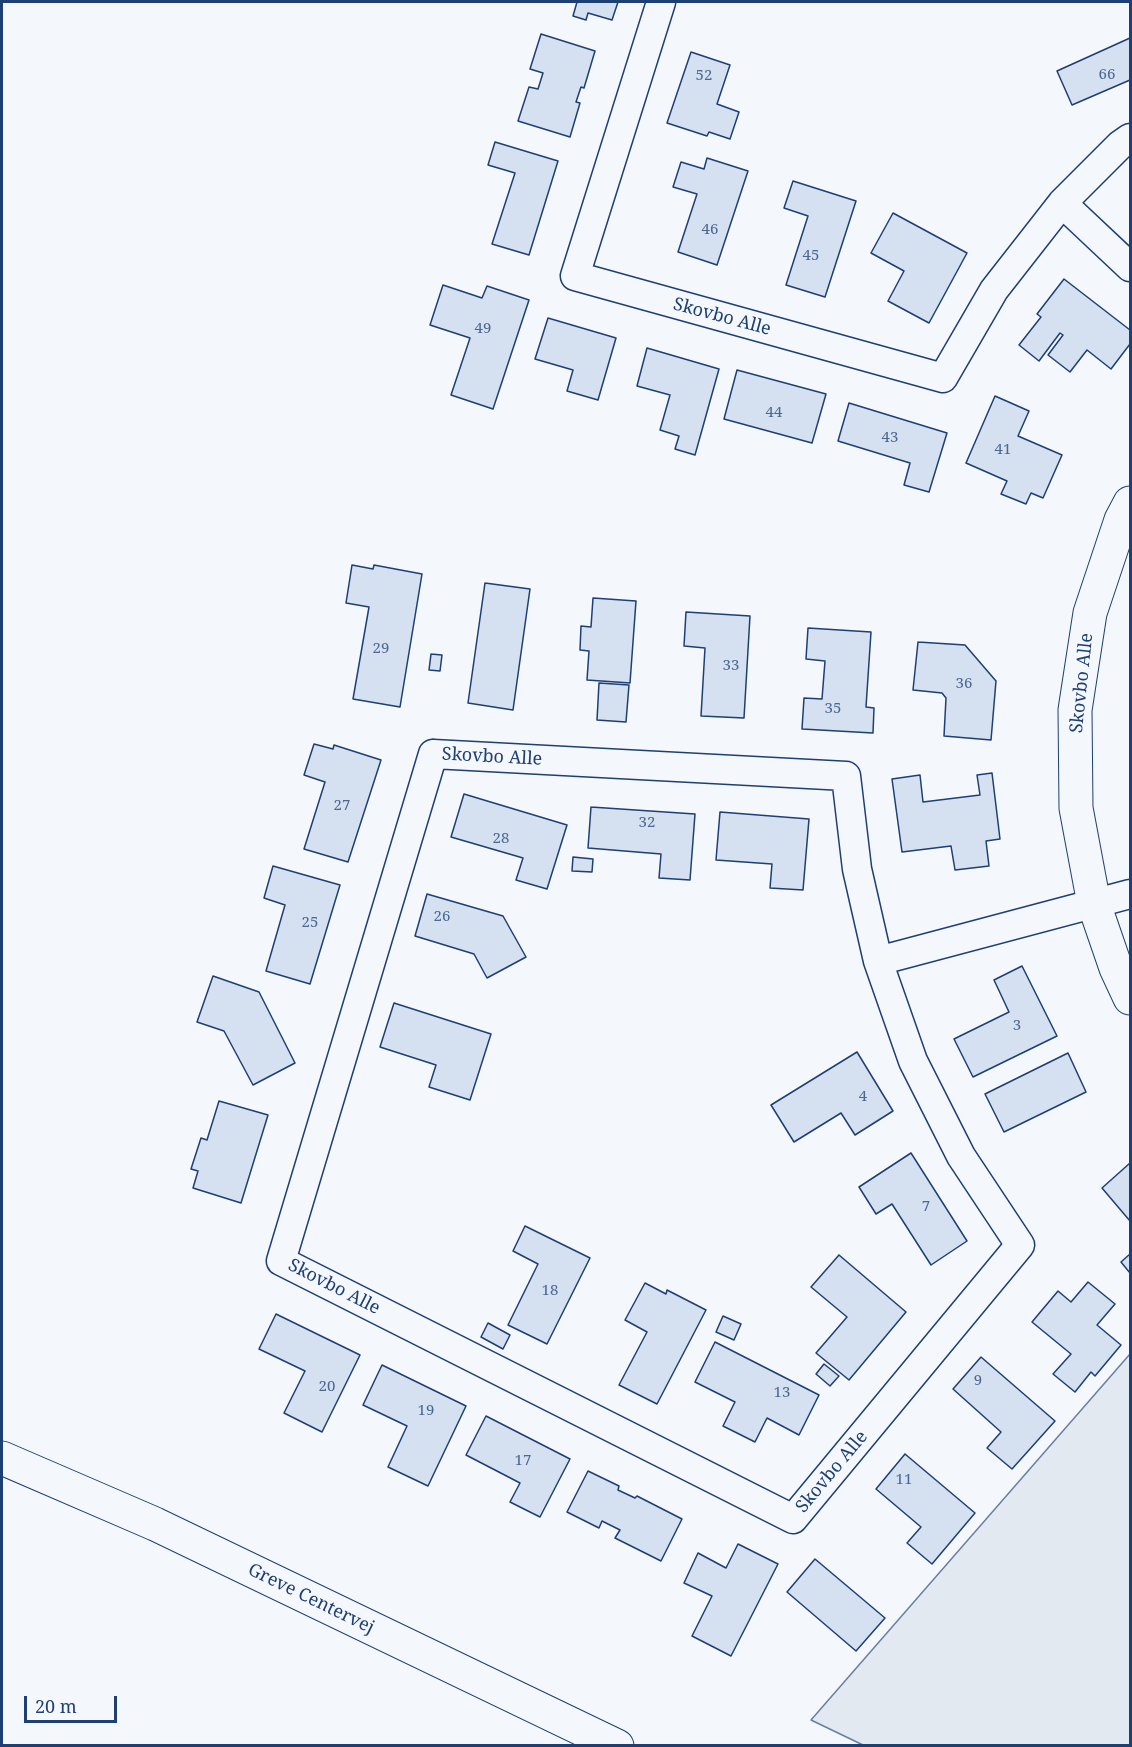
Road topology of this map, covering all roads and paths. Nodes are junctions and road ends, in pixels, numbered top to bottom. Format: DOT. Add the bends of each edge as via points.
graph roads {
  1 [pos="661,2"];
  2 [pos="1131,138"];
  3 [pos="1062,203"];
  4 [pos="1131,267"];
  5 [pos="1131,503"];
  6 [pos="1131,894"];
  7 [pos="1094,904"];
  8 [pos="878,961"];
  9 [pos="1131,998"];
  10 [pos="2,1458"];
  11 [pos="617,1746"];
  1 -- 3 [label="street, Skovbo Alle" via="575,276 943,378 994,290"];
  2 -- 3 [label="street, Skovbo Alle"];
  3 -- 4 [label="street"];
  5 -- 7 [label="street, Skovbo Alle" via="1121,520 1090,613 1075,710 1076,808"];
  6 -- 7 [label="street"];
  7 -- 8 [label="street"];
  7 -- 9 [label="street, Skovbo Alle"];
  8 -- 8 [label="street, Skovbo Alle" via="913,1061 956,1146 1020,1245 793,1519 281,1261 433,754 846,776 857,869"];
  10 -- 11 [label="street, Greve Centervej" via="155,1524"];
}
